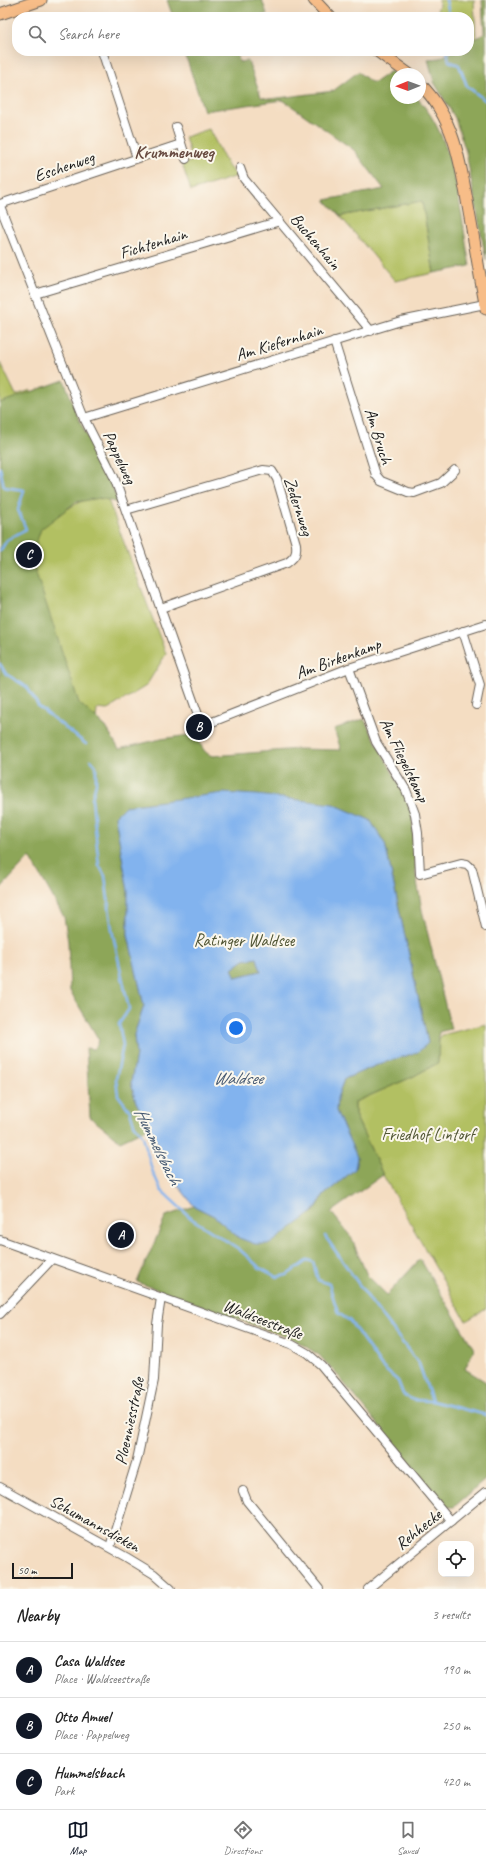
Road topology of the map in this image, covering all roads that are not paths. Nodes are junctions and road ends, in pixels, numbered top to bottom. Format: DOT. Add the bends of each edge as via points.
graph roads {
  1 [pos="40,0"];
  2 [pos="314,0"];
  3 [pos="325,12"];
  4 [pos="0,14"];
  5 [pos="104,56"];
  6 [pos="384,56"];
  7 [pos="401,68"];
  8 [pos="426,91"];
  9 [pos="176,127"];
  10 [pos="181,144"];
  11 [pos="137,158"];
  12 [pos="186,160"];
  13 [pos="240,168"];
  14 [pos="0,205"];
  15 [pos="280,221"];
  16 [pos="35,294"];
  17 [pos="486,306"];
  18 [pos="371,330"];
  19 [pos="334,341"];
  20 [pos="84,418"];
  21 [pos="455,470"];
  22 [pos="126,510"];
  23 [pos="161,608"];
  24 [pos="486,624"];
  25 [pos="463,632"];
  26 [pos="350,668"];
  27 [pos="476,704"];
  28 [pos="202,726"];
  29 [pos="486,927"];
  30 [pos="0,1240"];
  31 [pos="52,1259"];
  32 [pos="162,1298"];
  33 [pos="0,1314"];
  34 [pos="0,1487"];
  35 [pos="243,1491"];
  36 [pos="486,1492"];
  37 [pos="451,1521"];
  38 [pos="110,1547"];
  39 [pos="171,1589"];
  40 [pos="319,1589"];
  41 [pos="368,1589"];
  1 -- 4 [label="main road"];
  2 -- 3 [label="main road"];
  5 -- 11 [label="street"];
  6 -- 7 [label="main road"];
  8 -- 17 [label="main road" via="439,106 450,129 459,159"];
  9 -- 10 [label="street"];
  10 -- 11 [label="street, Eschenweg"];
  10 -- 12 [label="street"];
  11 -- 14 [label="street, Eschenweg"];
  13 -- 15 [label="street, Buchenhain" via="244,179"];
  14 -- 16 [label="street, Pappelweg"];
  15 -- 16 [label="street, Fichtenhain"];
  15 -- 18 [label="street, Buchenhain"];
  16 -- 20 [label="street, Pappelweg"];
  17 -- 18 [label="street, Am Kiefernhain" via="401,321"];
  18 -- 19 [label="street, Am Kiefernhain"];
  19 -- 20 [label="street, Am Kiefernhain"];
  19 -- 21 [label="street, Am Bruch" via="376,475 381,480 414,493 441,483"];
  20 -- 22 [label="street, Pappelweg" via="114,477"];
  22 -- 23 [label="street, Pappelweg"];
  22 -- 23 [label="street, Zedernweg" via="263,470 272,472 277,479 296,544 296,554 292,559"];
  23 -- 28 [label="street, Pappelweg"];
  24 -- 25 [label="street, Am Birkenkamp"];
  25 -- 26 [label="street, Am Birkenkamp"];
  25 -- 27 [label="street" via="480,685"];
  26 -- 28 [label="street, Am Birkenkamp"];
  26 -- 29 [label="street, Am Fliegelskamp" via="376,742 406,790 415,814 420,874 461,863 467,864 472,869"];
  30 -- 31 [label="street, Waldseestraße"];
  31 -- 32 [label="street, Waldseestraße"];
  31 -- 33 [label="street"];
  32 -- 37 [label="street, Waldseestraße" via="291,1344 307,1353 321,1365"];
  32 -- 38 [label="street, Ploenniesstraße" via="157,1324 153,1388 137,1460"];
  34 -- 38 [label="street, Schumannsdieken"];
  35 -- 40 [label="street" via="247,1501"];
  36 -- 37 [label="street, Rehhecke"];
  37 -- 41 [label="street, Rehhecke"];
  38 -- 39 [label="street, Schumannsdieken" via="154,1574"];
}
